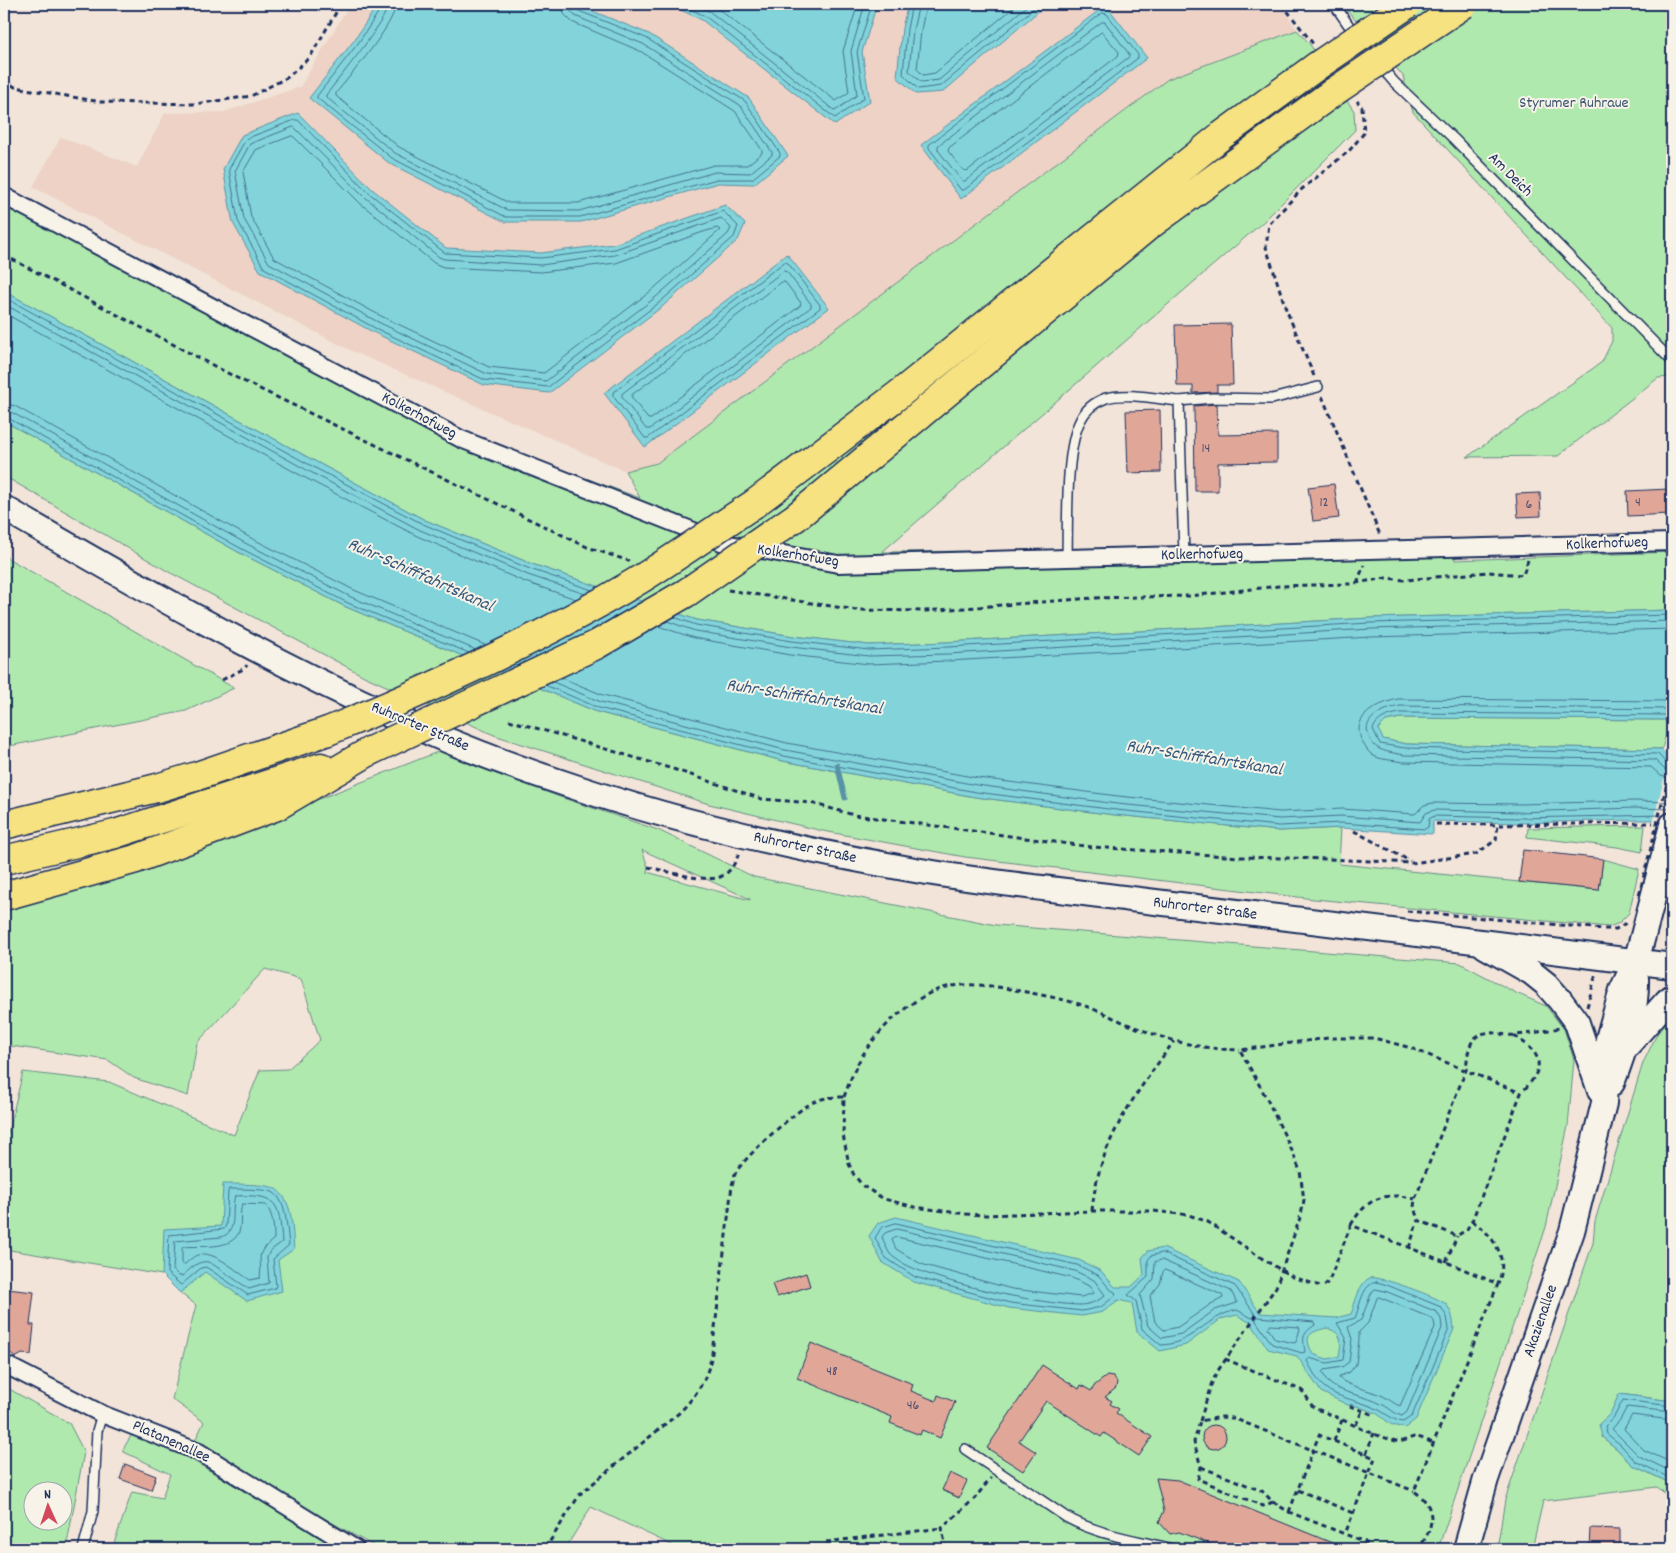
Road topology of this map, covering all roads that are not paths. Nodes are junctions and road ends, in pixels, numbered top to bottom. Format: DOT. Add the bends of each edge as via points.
graph roads {
  1 [pos="1334,4"];
  2 [pos="1408,4"];
  3 [pos="1464,4"];
  4 [pos="4,196"];
  5 [pos="1672,361"];
  6 [pos="1318,387"];
  7 [pos="1179,401"];
  8 [pos="4,508"];
  9 [pos="1672,542"];
  10 [pos="1184,555"];
  11 [pos="1067,558"];
  12 [pos="370,751"];
  13 [pos="1669,824"];
  14 [pos="4,825"];
  15 [pos="4,860"];
  16 [pos="4,896"];
  17 [pos="1475,940"];
  18 [pos="1636,961"];
  19 [pos="1672,966"];
  20 [pos="1672,997"];
  21 [pos="1625,1049"];
  22 [pos="1604,1103"];
  23 [pos="4,1364"];
  24 [pos="102,1414"];
  25 [pos="965,1449"];
  26 [pos="1468,1545"];
  27 [pos="84,1549"];
  28 [pos="356,1549"];
  29 [pos="1172,1549"];
  1 -- 5 [label="lane, Am Deich" via="1363,46 1394,82"];
  2 -- 14 [label="highway, bridge" via="1316,57 898,395 754,504 635,582 489,661 328,731 157,788"];
  3 -- 12 [label="highway, bridge" via="1346,95 1147,227 796,517 686,593 596,645"];
  4 -- 11 [label="street, Kolkerhofweg" via="461,439 724,543 838,564"];
  6 -- 7 [label="lane" via="1272,399"];
  7 -- 10 [label="lane"];
  7 -- 11 [label="lane" via="1130,396 1107,398 1093,404 1081,419 1073,441"];
  8 -- 17 [label="main road, Ruhrorter Straße" via="258,650 384,713 564,784 652,811 743,835 904,868"];
  9 -- 10 [label="street, Kolkerhofweg"];
  10 -- 11 [label="street, Kolkerhofweg"];
  12 -- 15 [label="highway" via="115,834"];
  12 -- 16 [label="highway" via="277,806 136,860"];
  13 -- 18 [label="main road" via="1646,898"];
  17 -- 18 [label="main road, Ruhrorter Straße"];
  17 -- 22 [label="main road" via="1546,984 1577,1023"];
  18 -- 19 [label="main road, Ruhrorter Straße"];
  18 -- 21 [label="main road, Akazienallee" via="1636,992"];
  18 -- 22 [label="main road, Akazienallee" via="1622,990 1608,1040"];
  20 -- 21 [label="main road"];
  21 -- 22 [label="main road, Akazienallee"];
  22 -- 26 [label="main road, Akazienallee" via="1572,1231 1486,1479"];
  23 -- 24 [label="street, Platanenallee"];
  24 -- 27 [label="lane" via="97,1431 93,1512"];
  24 -- 28 [label="street, Platanenallee" via="199,1452"];
  25 -- 29 [label="lane" via="1081,1525"];
}
